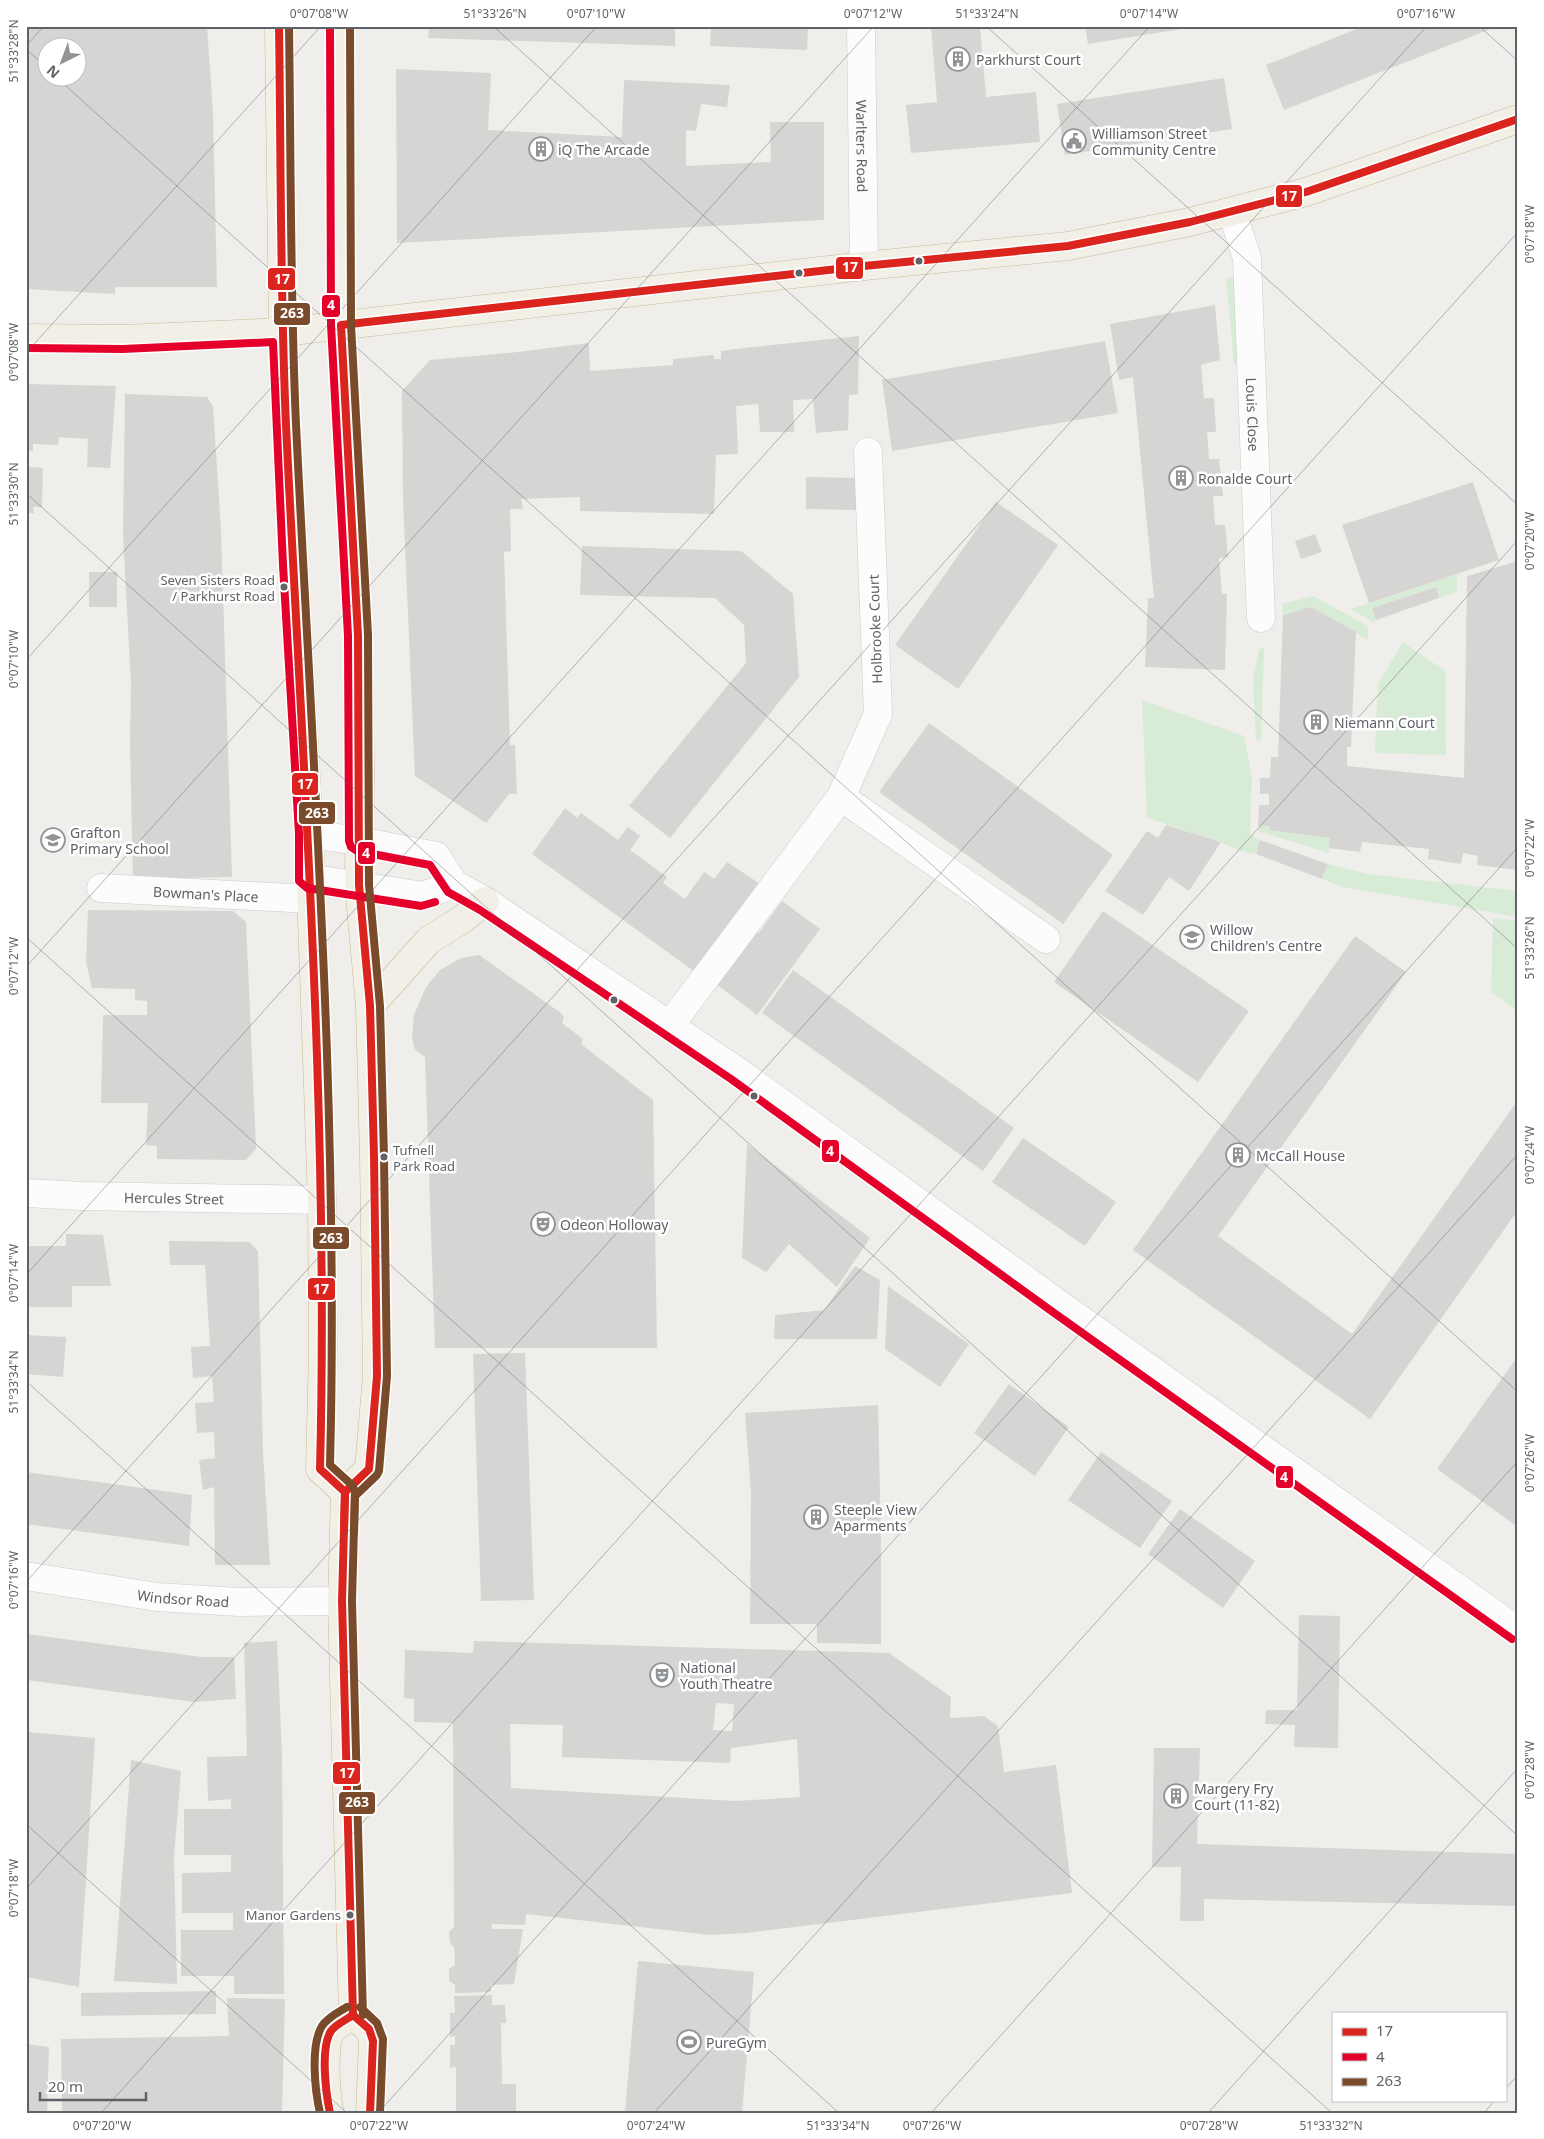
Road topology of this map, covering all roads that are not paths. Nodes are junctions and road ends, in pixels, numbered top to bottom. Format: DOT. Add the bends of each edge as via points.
graph roads {
  1 [pos="279,26"];
  2 [pos="340,26"];
  3 [pos="861,26"];
  4 [pos="1518,119"];
  5 [pos="1232,212"];
  6 [pos="864,266"];
  7 [pos="342,326"];
  8 [pos="282,332"];
  9 [pos="26,338"];
  10 [pos="868,452"];
  11 [pos="1261,618"];
  12 [pos="841,797"];
  13 [pos="309,834"];
  14 [pos="359,840"];
  15 [pos="454,884"];
  16 [pos="359,885"];
  17 [pos="101,888"];
  18 [pos="309,889"];
  19 [pos="485,901"];
  20 [pos="1046,939"];
  21 [pos="370,1006"];
  22 [pos="670,1025"];
  23 [pos="26,1193"];
  24 [pos="322,1200"];
  25 [pos="345,1492"];
  26 [pos="26,1576"];
  27 [pos="342,1601"];
  28 [pos="1518,1631"];
  29 [pos="353,2016"];
  30 [pos="330,2113"];
  31 [pos="370,2113"];
  1 -- 8 [label="highway"];
  2 -- 7 [label="highway"];
  3 -- 6 [label="street, Warlters Road"];
  4 -- 5 [label="highway" via="1306,192"];
  5 -- 6 [label="highway" via="1068,246"];
  5 -- 11 [label="street, Louis Close" via="1247,258"];
  6 -- 7 [label="highway"];
  7 -- 8 [label="highway"];
  7 -- 14 [label="highway" via="358,636"];
  8 -- 9 [label="highway" via="123,339"];
  8 -- 13 [label="highway"];
  10 -- 12 [label="street, Holbrooke Court" via="878,714"];
  12 -- 20 [label="street"];
  12 -- 22 [label="street, Holbrooke Court"];
  13 -- 14 [label="street"];
  13 -- 18 [label="highway"];
  14 -- 15 [label="street" via="436,856"];
  14 -- 16 [label="highway"];
  15 -- 16 [label="street" via="423,896"];
  15 -- 19 [label="street"];
  16 -- 18 [label="street"];
  16 -- 21 [label="highway"];
  17 -- 18 [label="street, Bowman's Place"];
  18 -- 24 [label="highway"];
  19 -- 21 [label="highway" via="418,950"];
  19 -- 22 [label="street"];
  21 -- 25 [label="highway" via="377,1376 369,1468"];
  22 -- 28 [label="street"];
  23 -- 24 [label="street, Hercules Street"];
  24 -- 25 [label="highway" via="320,1468"];
  25 -- 27 [label="highway"];
  26 -- 27 [label="street, Windsor Road" via="157,1597 239,1602"];
  27 -- 29 [label="highway"];
  29 -- 30 [label="highway" via="332,2030 328,2038 326,2087"];
  29 -- 31 [label="highway" via="369,2029 373,2041"];
}
